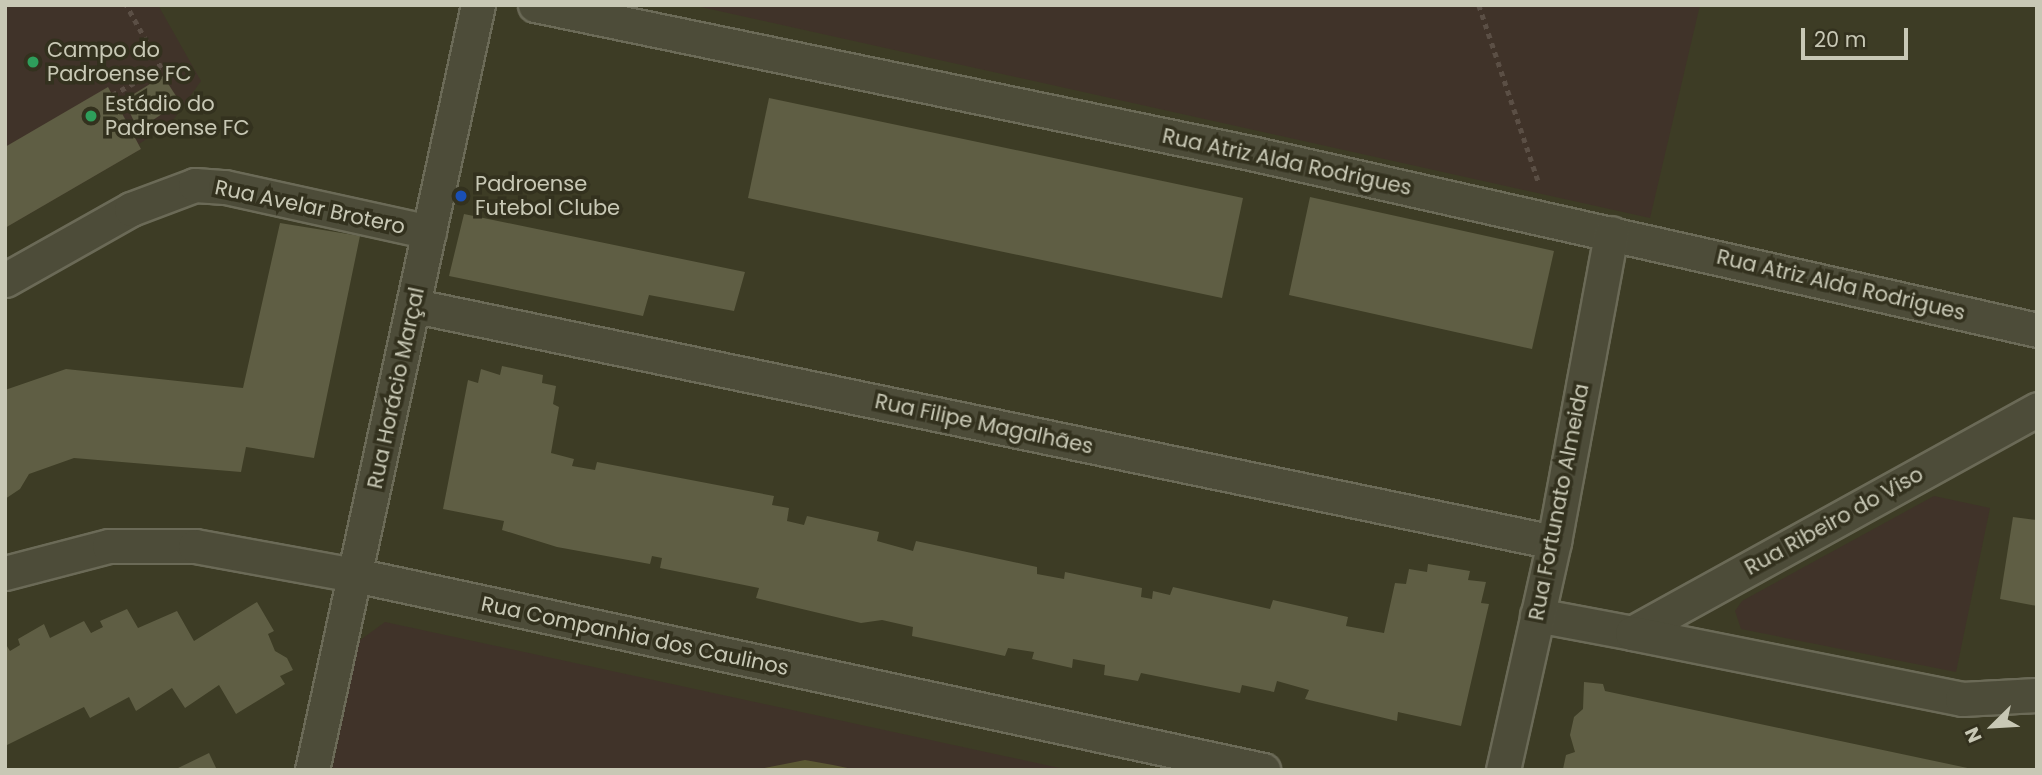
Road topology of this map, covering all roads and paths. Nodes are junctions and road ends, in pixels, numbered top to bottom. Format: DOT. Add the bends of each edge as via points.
graph roads {
  1 [pos="126,5"];
  2 [pos="478,5"];
  3 [pos="536,5"];
  4 [pos="1479,5"];
  5 [pos="112,95"];
  6 [pos="1547,218"];
  7 [pos="429,232"];
  8 [pos="1611,233"];
  9 [pos="5,280"];
  10 [pos="415,306"];
  11 [pos="2037,330"];
  12 [pos="2037,409"];
  13 [pos="1553,542"];
  14 [pos="5,573"];
  15 [pos="355,575"];
  16 [pos="1537,615"];
  17 [pos="1632,633"];
  18 [pos="2037,695"];
  19 [pos="312,770"];
  20 [pos="1263,770"];
  21 [pos="1503,770"];
  1 -- 5 [label="path" via="161,68"];
  2 -- 7 [label="street, Rua Horácio Marçal"];
  3 -- 6 [label="street, Rua Atriz Alda Rodrigues"];
  4 -- 6 [label="path" via="1535,161"];
  6 -- 8 [label="street, Rua Atriz Alda Rodrigues"];
  7 -- 9 [label="street, Rua Avelar Brotero" via="225,187 195,185 131,209"];
  7 -- 10 [label="street, Rua Horácio Marçal"];
  8 -- 11 [label="street, Rua Atriz Alda Rodrigues"];
  8 -- 13 [label="street, Rua Fortunato Almeida"];
  10 -- 13 [label="street, Rua Filipe Magalhães"];
  10 -- 15 [label="street, Rua Horácio Marçal"];
  12 -- 17 [label="street, Rua Ribeiro do Viso"];
  13 -- 16 [label="street, Rua Fortunato Almeida"];
  14 -- 15 [label="street, Rua Companhia dos Caulinos" via="80,551 137,544 195,546"];
  15 -- 19 [label="street, Rua Horácio Marçal"];
  15 -- 20 [label="street, Rua Companhia dos Caulinos"];
  16 -- 17 [label="street"];
  16 -- 21 [label="street, Rua Fortunato Almeida"];
  17 -- 18 [label="street" via="1962,699"];
}
